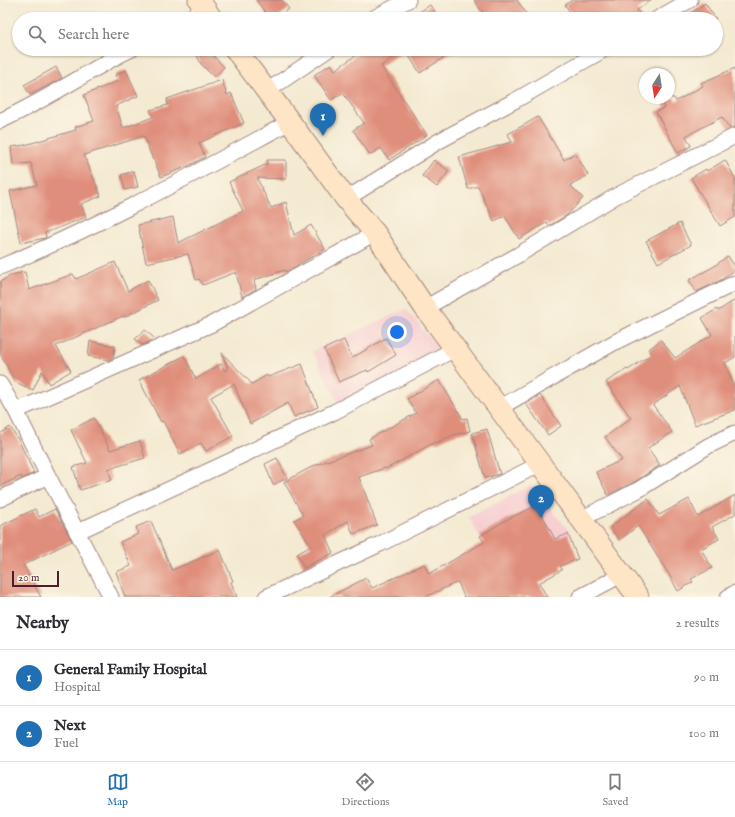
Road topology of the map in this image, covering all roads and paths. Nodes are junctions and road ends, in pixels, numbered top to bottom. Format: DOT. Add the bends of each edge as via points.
graph roads {
  1 [pos="408,0"];
  2 [pos="690,0"];
  3 [pos="385,12"];
  4 [pos="669,12"];
  5 [pos="117,56"];
  6 [pos="240,56"];
  7 [pos="319,56"];
  8 [pos="593,56"];
  9 [pos="267,92"];
  10 [pos="0,121"];
  11 [pos="290,122"];
  12 [pos="735,136"];
  13 [pos="346,199"];
  14 [pos="375,233"];
  15 [pos="0,267"];
  16 [pos="735,283"];
  17 [pos="425,308"];
  18 [pos="455,349"];
  19 [pos="0,384"];
  20 [pos="499,408"];
  21 [pos="16,412"];
  22 [pos="735,433"];
  23 [pos="540,464"];
  24 [pos="48,476"];
  25 [pos="0,499"];
  26 [pos="581,519"];
  27 [pos="77,532"];
  28 [pos="621,575"];
  29 [pos="735,593"];
  30 [pos="108,596"];
  31 [pos="266,597"];
  32 [pos="580,597"];
  33 [pos="638,597"];
  34 [pos="728,597"];
  1 -- 3 [label="street"];
  2 -- 4 [label="street"];
  5 -- 10 [label="street"];
  6 -- 9 [label="main road"];
  7 -- 9 [label="street"];
  8 -- 13 [label="street" via="439,141"];
  9 -- 11 [label="main road"];
  11 -- 13 [label="main road"];
  11 -- 15 [label="street" via="144,200"];
  12 -- 17 [label="street" via="616,196"];
  13 -- 14 [label="main road"];
  14 -- 17 [label="main road"];
  14 -- 21 [label="street" via="212,324"];
  16 -- 20 [label="street" via="614,342"];
  17 -- 18 [label="main road"];
  18 -- 20 [label="main road"];
  18 -- 27 [label="street" via="334,412"];
  19 -- 21 [label="street"];
  20 -- 23 [label="main road"];
  21 -- 24 [label="street"];
  22 -- 26 [label="street" via="708,446 638,490"];
  23 -- 26 [label="main road"];
  23 -- 31 [label="street" via="380,544"];
  24 -- 25 [label="street"];
  24 -- 27 [label="street"];
  26 -- 28 [label="main road"];
  27 -- 30 [label="street"];
  28 -- 32 [label="street"];
  28 -- 33 [label="main road"];
  29 -- 34 [label="street"];
}
